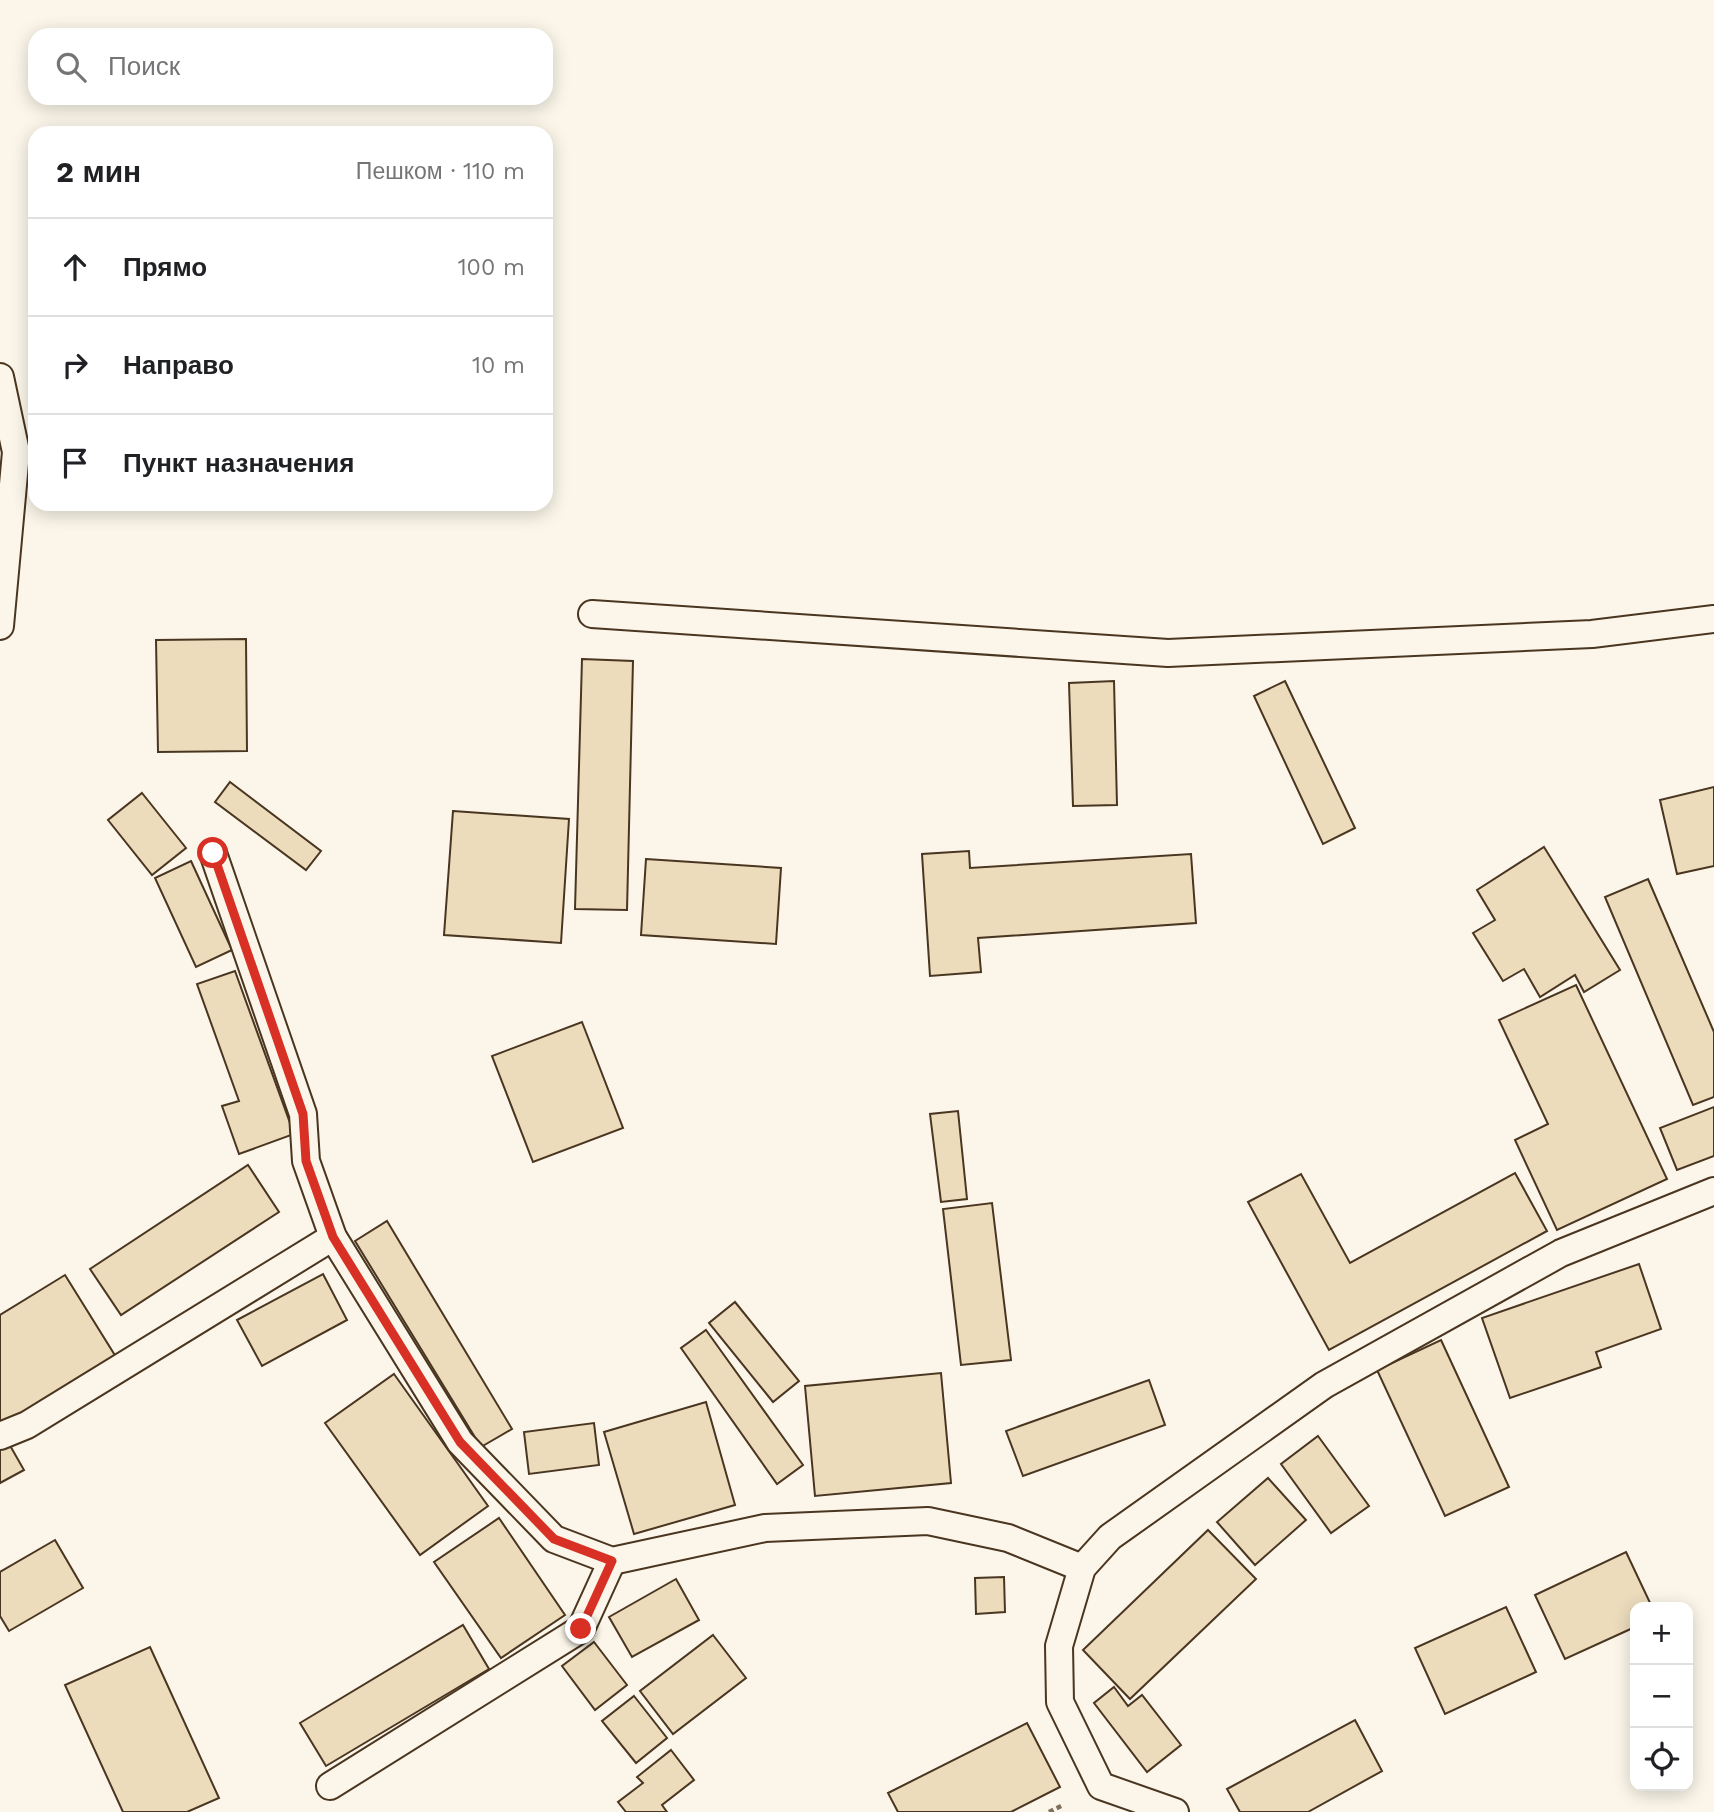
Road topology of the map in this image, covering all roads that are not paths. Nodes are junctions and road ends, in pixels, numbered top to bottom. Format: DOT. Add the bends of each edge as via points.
graph roads {
  1 [pos="0,377"];
  2 [pos="593,614"];
  3 [pos="1714,619"];
  4 [pos="0,626"];
  5 [pos="213,853"];
  6 [pos="1714,1191"];
  7 [pos="333,1237"];
  8 [pos="0,1436"];
  9 [pos="612,1561"];
  10 [pos="1082,1567"];
  11 [pos="330,1786"];
  12 [pos="1175,1812"];
  1 -- 4 [label="lane" via="16,452"];
  2 -- 3 [label="lane" via="1168,653 1592,635"];
  5 -- 7 [label="lane" via="303,1114 306,1161"];
  6 -- 10 [label="lane" via="1561,1253 1324,1385 1110,1537"];
  7 -- 8 [label="lane" via="27,1425"];
  7 -- 9 [label="lane" via="460,1442 554,1539"];
  9 -- 10 [label="lane" via="765,1528 928,1521 1008,1538"];
  9 -- 11 [label="lane" via="581,1629"];
  10 -- 12 [label="lane" via="1059,1646 1060,1702 1101,1786"];
}
